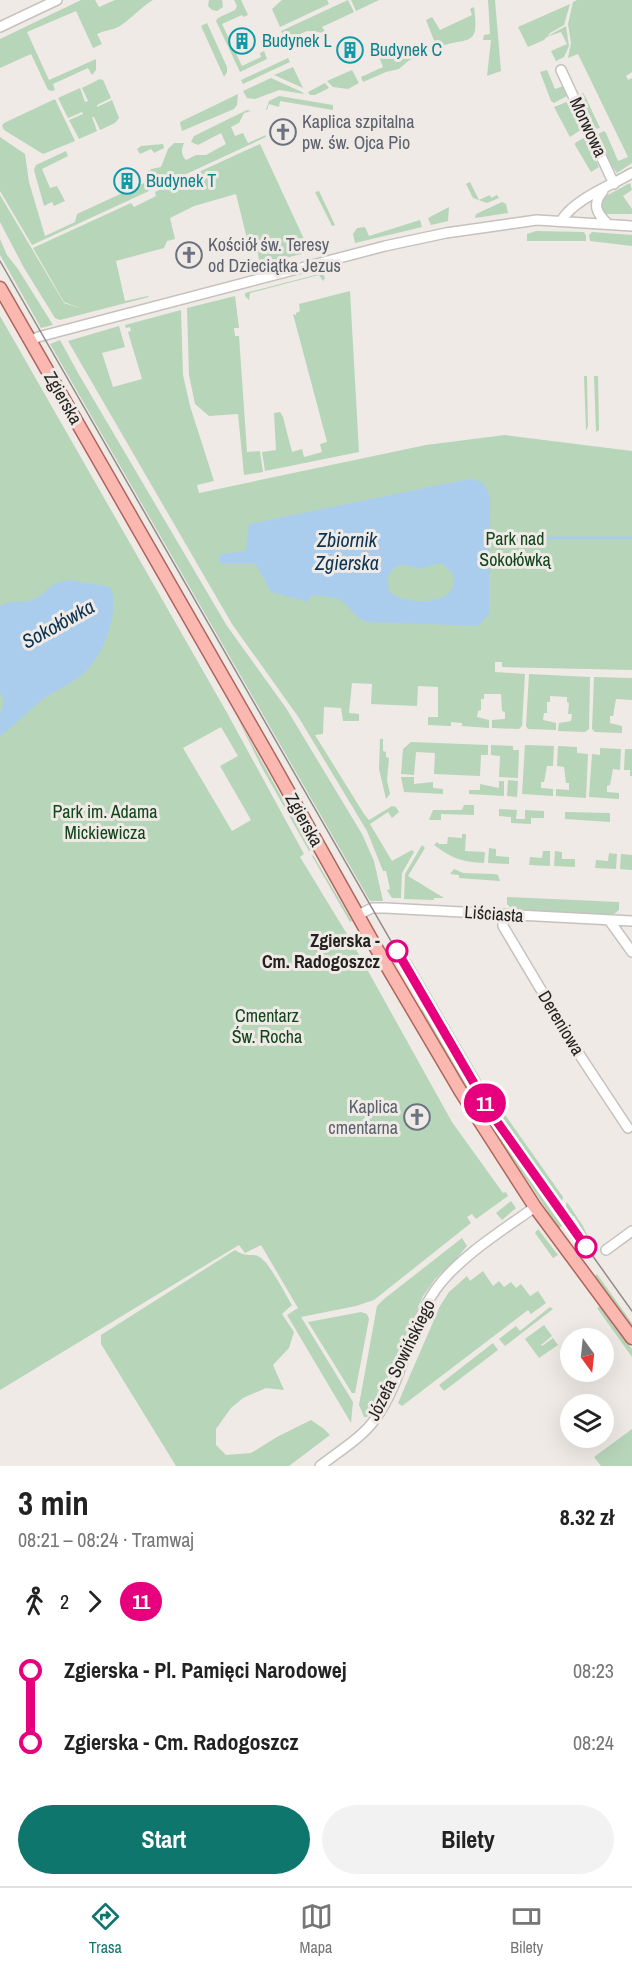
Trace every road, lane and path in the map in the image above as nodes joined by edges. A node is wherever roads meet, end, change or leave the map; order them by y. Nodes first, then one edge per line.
1 (52, 1) edge
2 (0, 27) edge
3 (561, 70) dead end
4 (632, 173) edge
5 (610, 186) junction
6 (561, 221) junction
7 (608, 224) junction
8 (632, 226) edge
9 (0, 288) edge
10 (30, 340) junction
11 (358, 915) junction
12 (503, 915) junction
13 (609, 920) junction
14 (632, 921) edge
15 (632, 952) edge
16 (628, 1128) dead end
17 (535, 1207) junction
18 (632, 1231) edge
19 (606, 1250) dead end
20 (632, 1338) edge
21 (320, 1466) edge

1 - 2 street
3 - 5 street, Morwowa
4 - 5 street
5 - 6 street
5 - 7 street
6 - 7 street
6 - 10 street
7 - 8 street
9 - 10 main road, Zgierska
10 - 11 main road, Zgierska
11 - 12 street, Liściasta
11 - 17 main road, Zgierska
12 - 13 street, Liściasta
12 - 16 street, Dereniowa
13 - 14 street, Liściasta
13 - 15 street
17 - 20 main road, Zgierska
17 - 21 street, Józefa Sowińskiego
18 - 19 street

